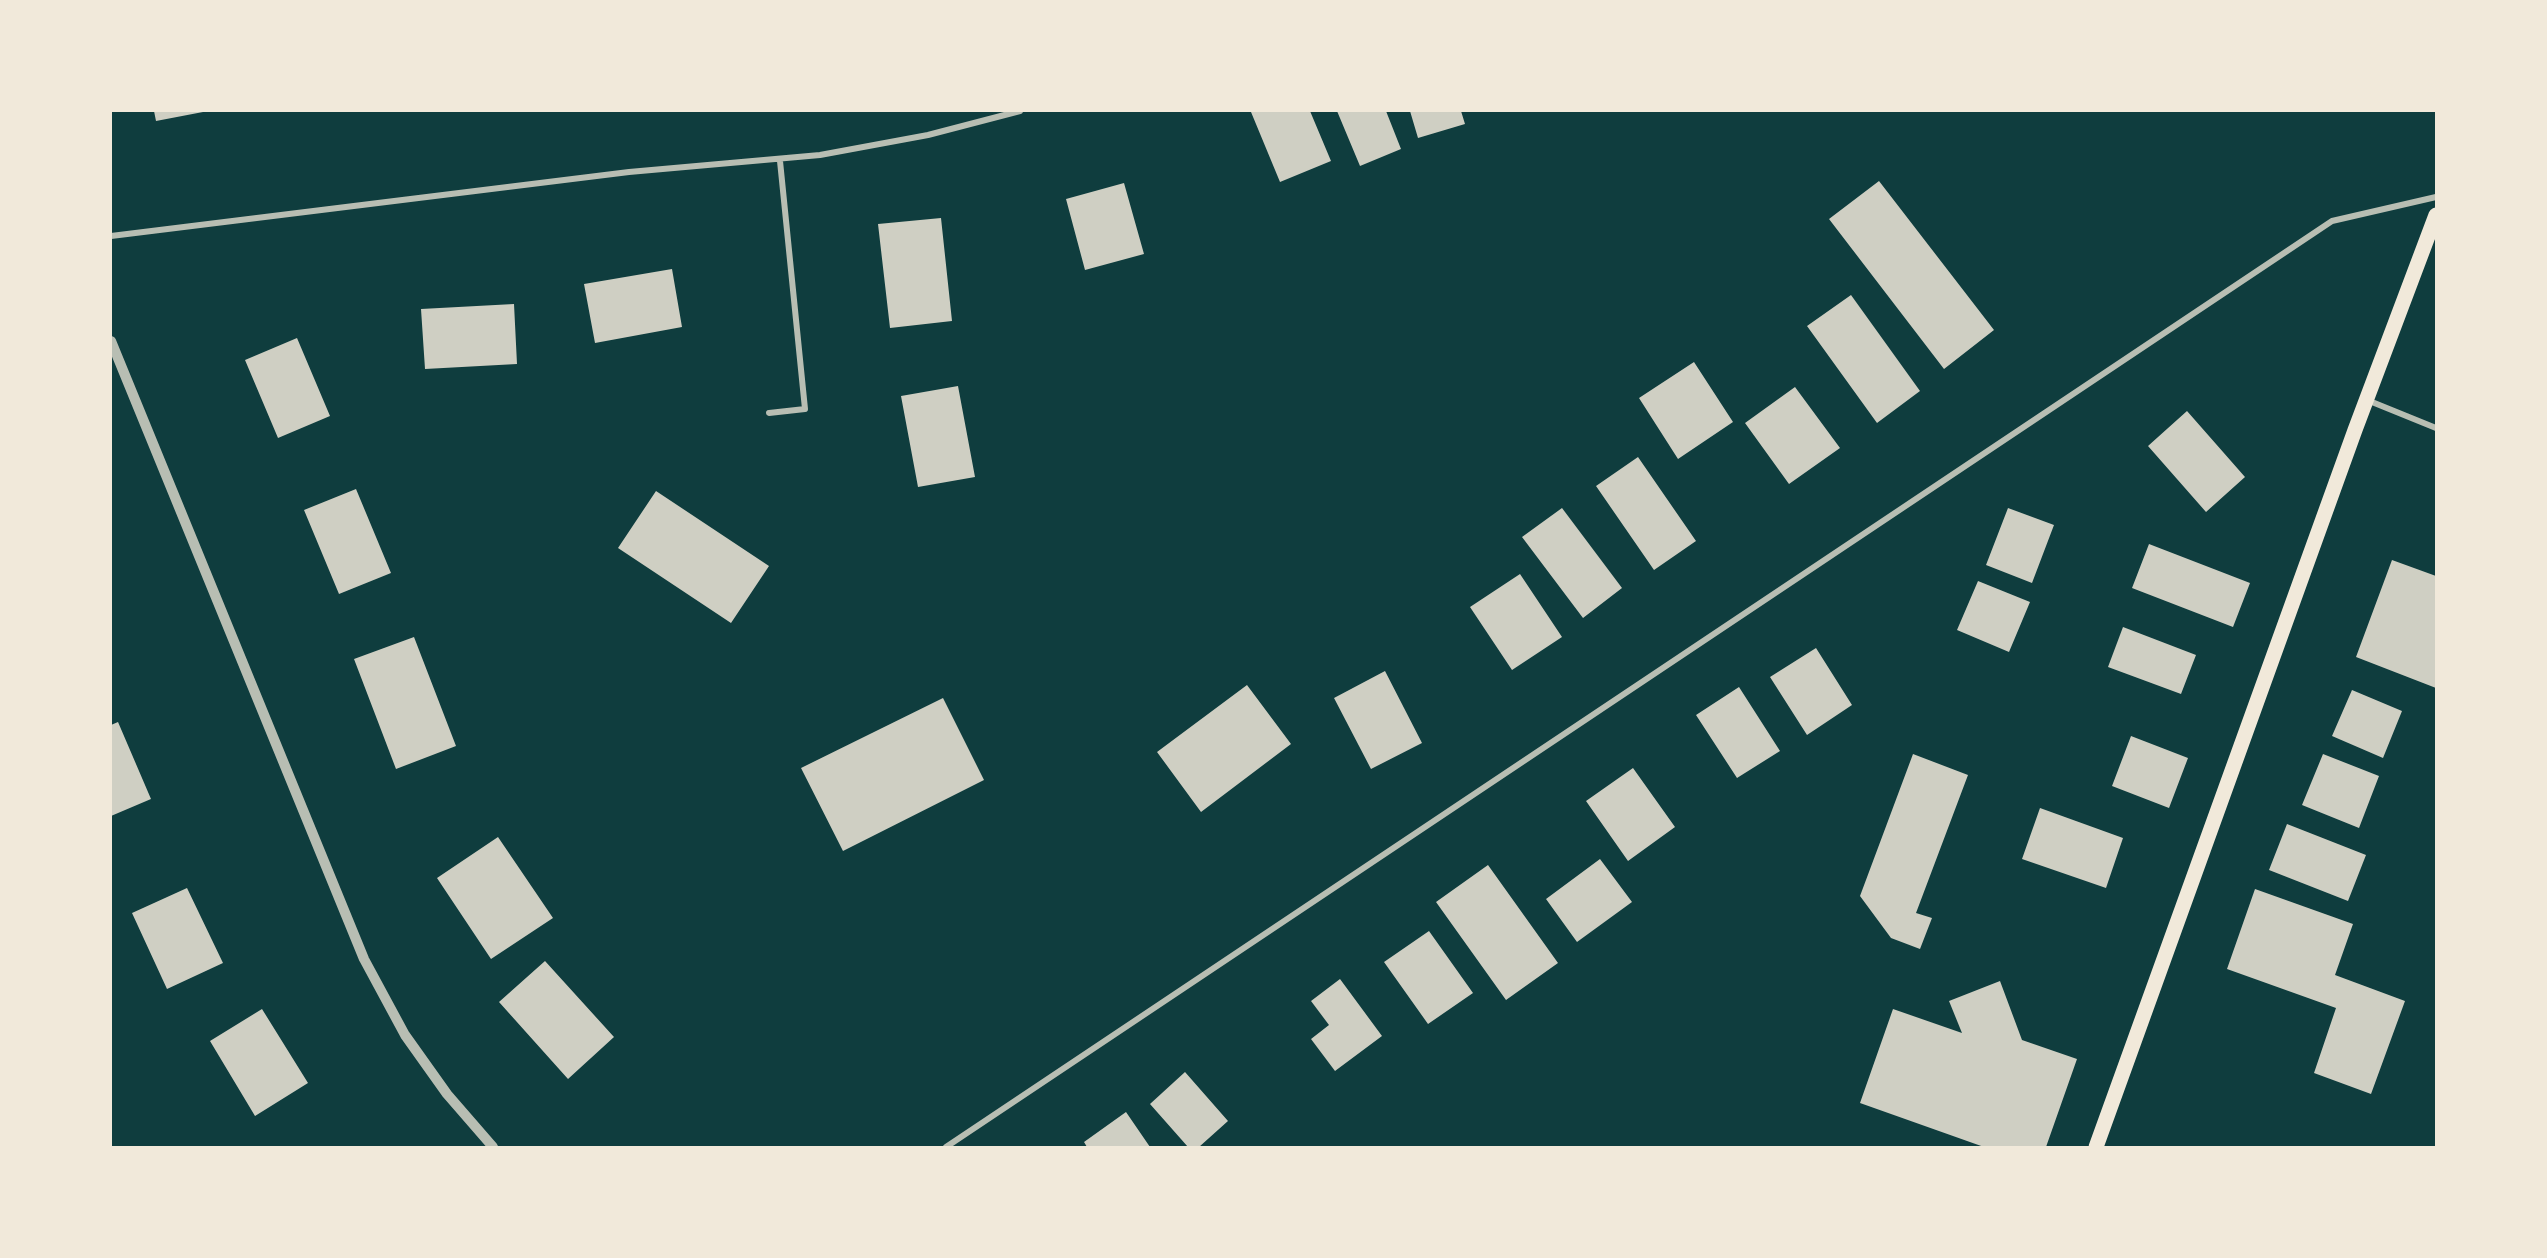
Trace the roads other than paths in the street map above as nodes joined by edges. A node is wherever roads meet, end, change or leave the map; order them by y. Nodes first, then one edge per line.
1 (1020, 111) edge
2 (780, 161) junction
3 (2436, 197) edge
4 (2436, 215) edge
5 (111, 236) edge
6 (111, 341) edge
7 (2366, 400) junction
8 (769, 412) dead end
9 (2436, 428) edge
10 (493, 1147) edge
11 (946, 1147) edge
12 (2096, 1147) edge

1 - 2 street
2 - 5 street
2 - 8 street
3 - 11 street
4 - 7 main road
6 - 10 street
7 - 9 street
7 - 12 main road

